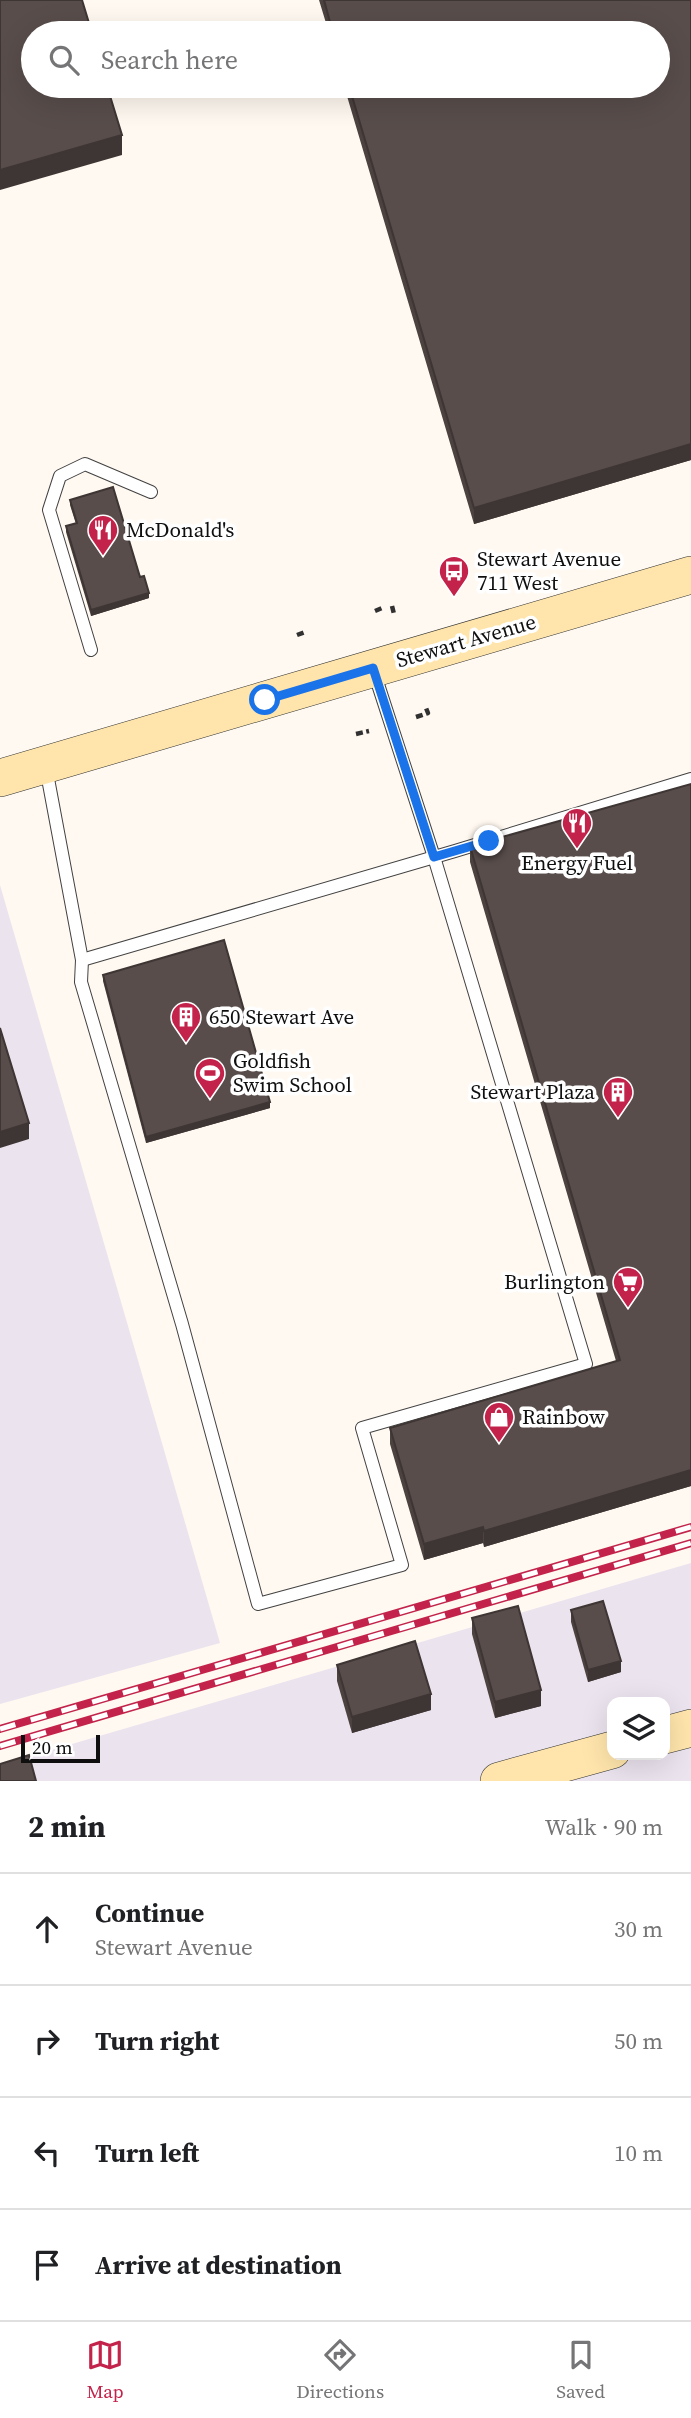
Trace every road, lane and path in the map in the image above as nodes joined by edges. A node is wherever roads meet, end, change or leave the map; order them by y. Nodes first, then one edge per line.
1 (151, 492) dead end
2 (691, 575) edge
3 (392, 606) dead end
4 (382, 608) dead end
5 (375, 611) dead end
6 (394, 614) dead end
7 (305, 632) dead end
8 (297, 635) dead end
9 (91, 650) dead end
10 (373, 668) junction
11 (426, 708) dead end
12 (416, 717) dead end
13 (369, 730) dead end
14 (356, 734) dead end
15 (46, 765) junction
16 (0, 778) edge
17 (691, 779) edge
18 (434, 857) junction
19 (82, 960) junction
20 (691, 1728) edge
21 (670, 1734) edge
22 (607, 1750) edge
23 (499, 1781) edge

1 - 9 lane
2 - 10 main road, Stewart Avenue
3 - 6 path
4 - 5 path
7 - 8 path
10 - 15 main road, Stewart Avenue
10 - 18 lane
11 - 12 path
13 - 14 path
15 - 16 main road, Stewart Avenue
15 - 19 lane
17 - 18 lane
18 - 19 lane
18 - 19 lane
20 - 21 main road
22 - 23 main road

